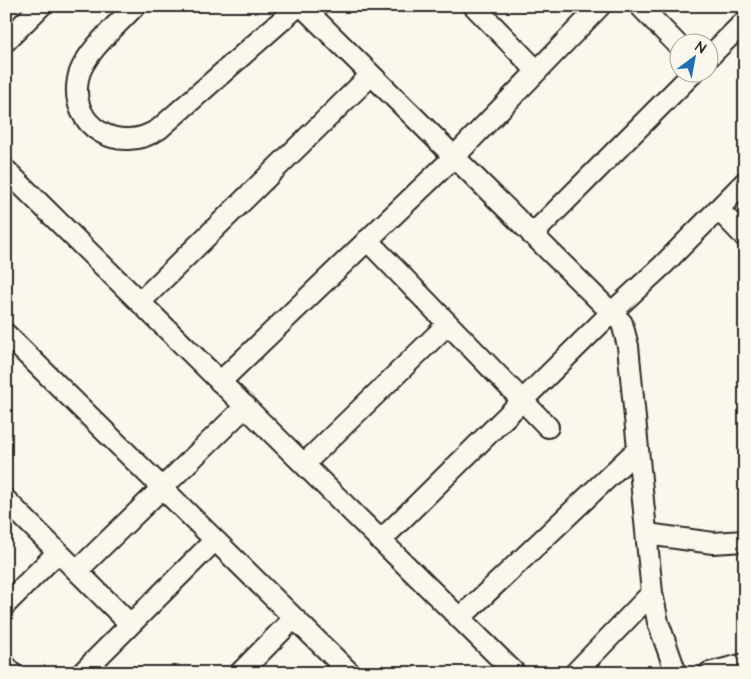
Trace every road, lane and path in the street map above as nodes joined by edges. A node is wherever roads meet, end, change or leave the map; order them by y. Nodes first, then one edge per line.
1 (40, 6) edge
2 (135, 6) edge
3 (298, 6) edge
4 (302, 6) edge
5 (474, 6) edge
6 (600, 6) edge
7 (640, 6) edge
8 (745, 21) edge
9 (668, 35) edge
10 (6, 41) edge
11 (718, 48) edge
12 (537, 71) junction
13 (371, 74) junction
14 (684, 82) edge
15 (454, 157) junction
16 (6, 170) edge
17 (745, 182) edge
18 (718, 209) junction
19 (532, 235) junction
20 (745, 237) edge
21 (367, 240) junction
22 (140, 302) junction
23 (612, 312) junction
24 (448, 324) junction
25 (6, 334) edge
26 (220, 382) junction
27 (523, 401) junction
28 (246, 406) junction
29 (548, 427) dead end
30 (638, 449) junction
31 (304, 464) junction
32 (162, 488) junction
33 (6, 500) edge
34 (646, 534) junction
35 (215, 540) junction
36 (381, 540) junction
37 (745, 541) edge
38 (58, 552) junction
39 (77, 571) junction
40 (652, 593) junction
41 (6, 604) edge
42 (294, 618) junction
43 (460, 618) junction
44 (130, 624) junction
45 (745, 664) edge
46 (82, 673) edge
47 (240, 673) edge
48 (350, 673) edge
49 (515, 673) edge
50 (575, 673) edge
51 (676, 673) edge
52 (709, 673) edge

1 - 10 street
2 - 3 street
4 - 13 street
5 - 12 street
6 - 12 street
7 - 9 street
8 - 11 street
12 - 15 street
13 - 15 street
13 - 22 street
14 - 19 street
15 - 19 street
15 - 21 street
16 - 22 street
17 - 18 street
18 - 20 street
18 - 23 street
19 - 23 street
21 - 24 street
21 - 26 street
22 - 26 street
23 - 27 street
23 - 30 street
24 - 27 street
24 - 31 street
25 - 32 street
26 - 28 street
27 - 29 street
27 - 36 street
28 - 31 street
28 - 32 street
30 - 34 street
30 - 43 street
31 - 36 street
32 - 35 street
32 - 39 street
33 - 38 street
34 - 37 street
34 - 40 street
35 - 42 street
35 - 44 street
36 - 43 street
38 - 39 street
38 - 41 street
39 - 44 street
40 - 50 street
40 - 51 street
42 - 47 street
42 - 48 street
43 - 49 street
44 - 46 street
45 - 52 street

